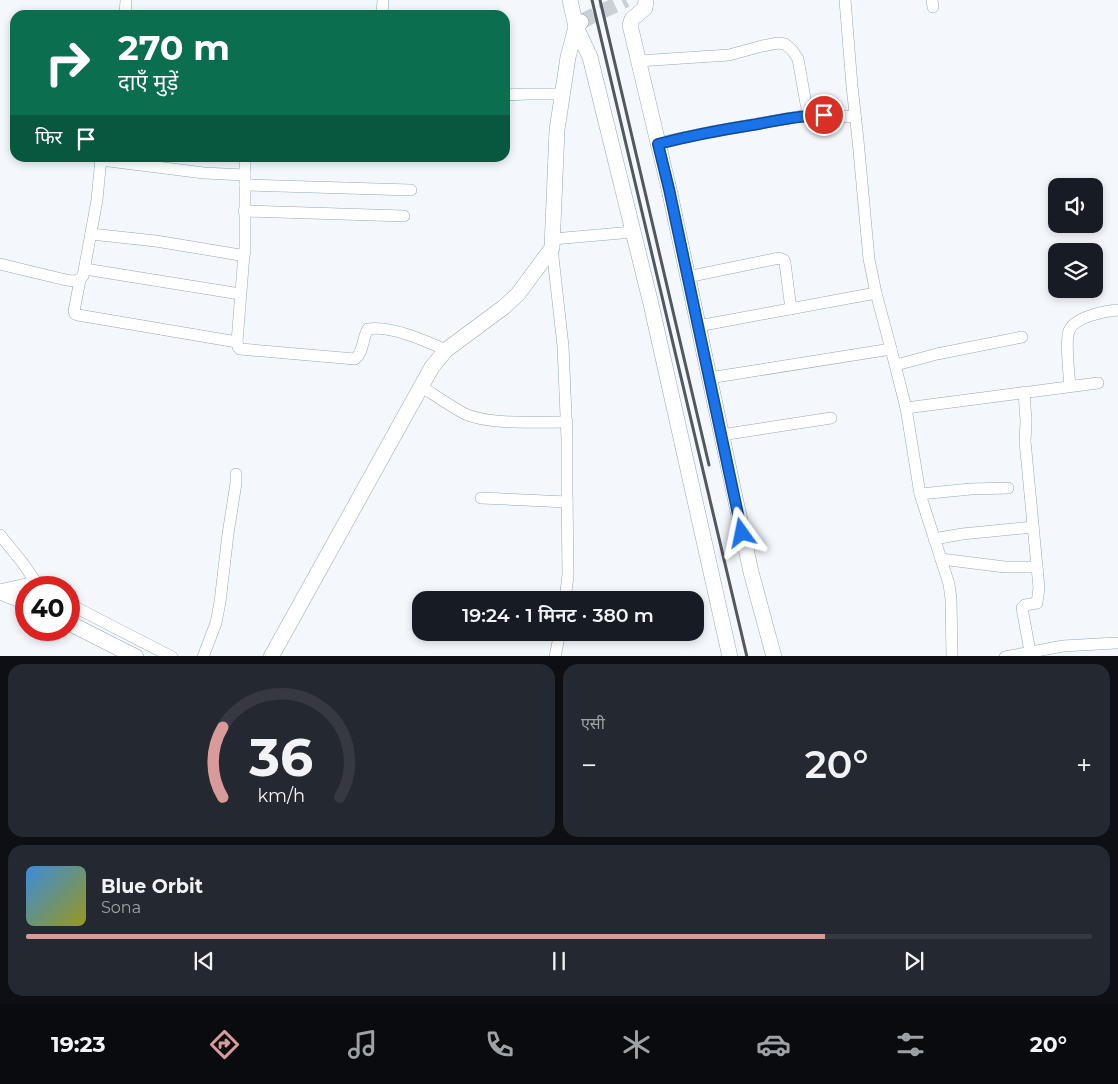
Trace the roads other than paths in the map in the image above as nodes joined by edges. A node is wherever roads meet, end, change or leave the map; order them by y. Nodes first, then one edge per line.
1 (570, 0) edge
2 (646, 0) edge
3 (845, 0) edge
4 (579, 24) junction
5 (638, 60) junction
6 (562, 94) junction
7 (510, 96) edge
8 (808, 115) junction
9 (855, 118) junction
10 (658, 144) junction
11 (101, 162) edge
12 (123, 162) edge
13 (245, 162) edge
14 (245, 180) junction
15 (411, 190) dead end
16 (244, 211) junction
17 (404, 216) dead end
18 (634, 232) junction
19 (91, 234) junction
20 (553, 243) junction
21 (244, 254) junction
22 (0, 264) edge
23 (82, 275) junction
24 (687, 277) junction
25 (240, 294) junction
26 (876, 294) junction
27 (791, 309) junction
28 (1118, 310) edge
29 (698, 326) junction
30 (1022, 337) dead end
31 (237, 342) junction
32 (892, 348) junction
33 (446, 350) junction
34 (896, 365) junction
35 (709, 378) junction
36 (1098, 383) dead end
37 (1070, 386) junction
38 (422, 387) junction
39 (1024, 392) junction
40 (906, 408) junction
41 (831, 418) dead end
42 (567, 422) junction
43 (721, 436) junction
44 (236, 474) dead end
45 (1008, 488) dead end
46 (920, 494) junction
47 (480, 498) dead end
48 (567, 502) junction
49 (1033, 527) junction
50 (0, 535) edge
51 (934, 539) junction
52 (941, 559) junction
53 (1037, 567) junction
54 (31, 576) edge
55 (15, 589) edge
56 (0, 591) edge
57 (566, 591) edge
58 (15, 597) edge
59 (80, 610) edge
60 (80, 628) edge
61 (558, 641) edge
62 (1116, 643) dead end
63 (1031, 654) edge
64 (136, 656) edge
65 (172, 656) edge
66 (203, 656) edge
67 (270, 656) edge
68 (555, 656) edge
69 (730, 656) edge
70 (774, 656) edge
71 (952, 656) edge
72 (1005, 656) edge

1 - 4 street
2 - 5 street
3 - 9 street
4 - 6 street
4 - 18 street
5 - 8 street
5 - 10 street
6 - 7 street
6 - 20 street
8 - 9 street
8 - 10 street
9 - 26 street
10 - 24 street
11 - 19 street
12 - 14 street
13 - 14 street
14 - 15 street
14 - 16 street
16 - 17 street
16 - 21 street
18 - 20 street
18 - 69 street
19 - 21 street
19 - 23 street
20 - 33 street
20 - 42 street
21 - 25 street
22 - 23 street
23 - 25 street
23 - 31 street
24 - 27 street
24 - 29 street
25 - 31 street
26 - 27 street
26 - 32 street
27 - 29 street
28 - 37 street
29 - 35 street
30 - 34 street
31 - 33 street
32 - 34 street
32 - 35 street
33 - 38 street
34 - 40 street
35 - 43 street
36 - 37 street
37 - 39 street
38 - 42 street
38 - 67 street
39 - 40 street
39 - 49 street
40 - 46 street
41 - 43 street
42 - 48 street
43 - 70 street
44 - 66 street
45 - 46 street
46 - 51 street
47 - 48 street
48 - 57 street
49 - 51 street
49 - 53 street
50 - 54 street
51 - 52 street
52 - 53 street
52 - 71 street
53 - 63 street
55 - 56 street
56 - 58 street
59 - 65 street
60 - 64 street
61 - 68 street
62 - 63 street
63 - 72 street

